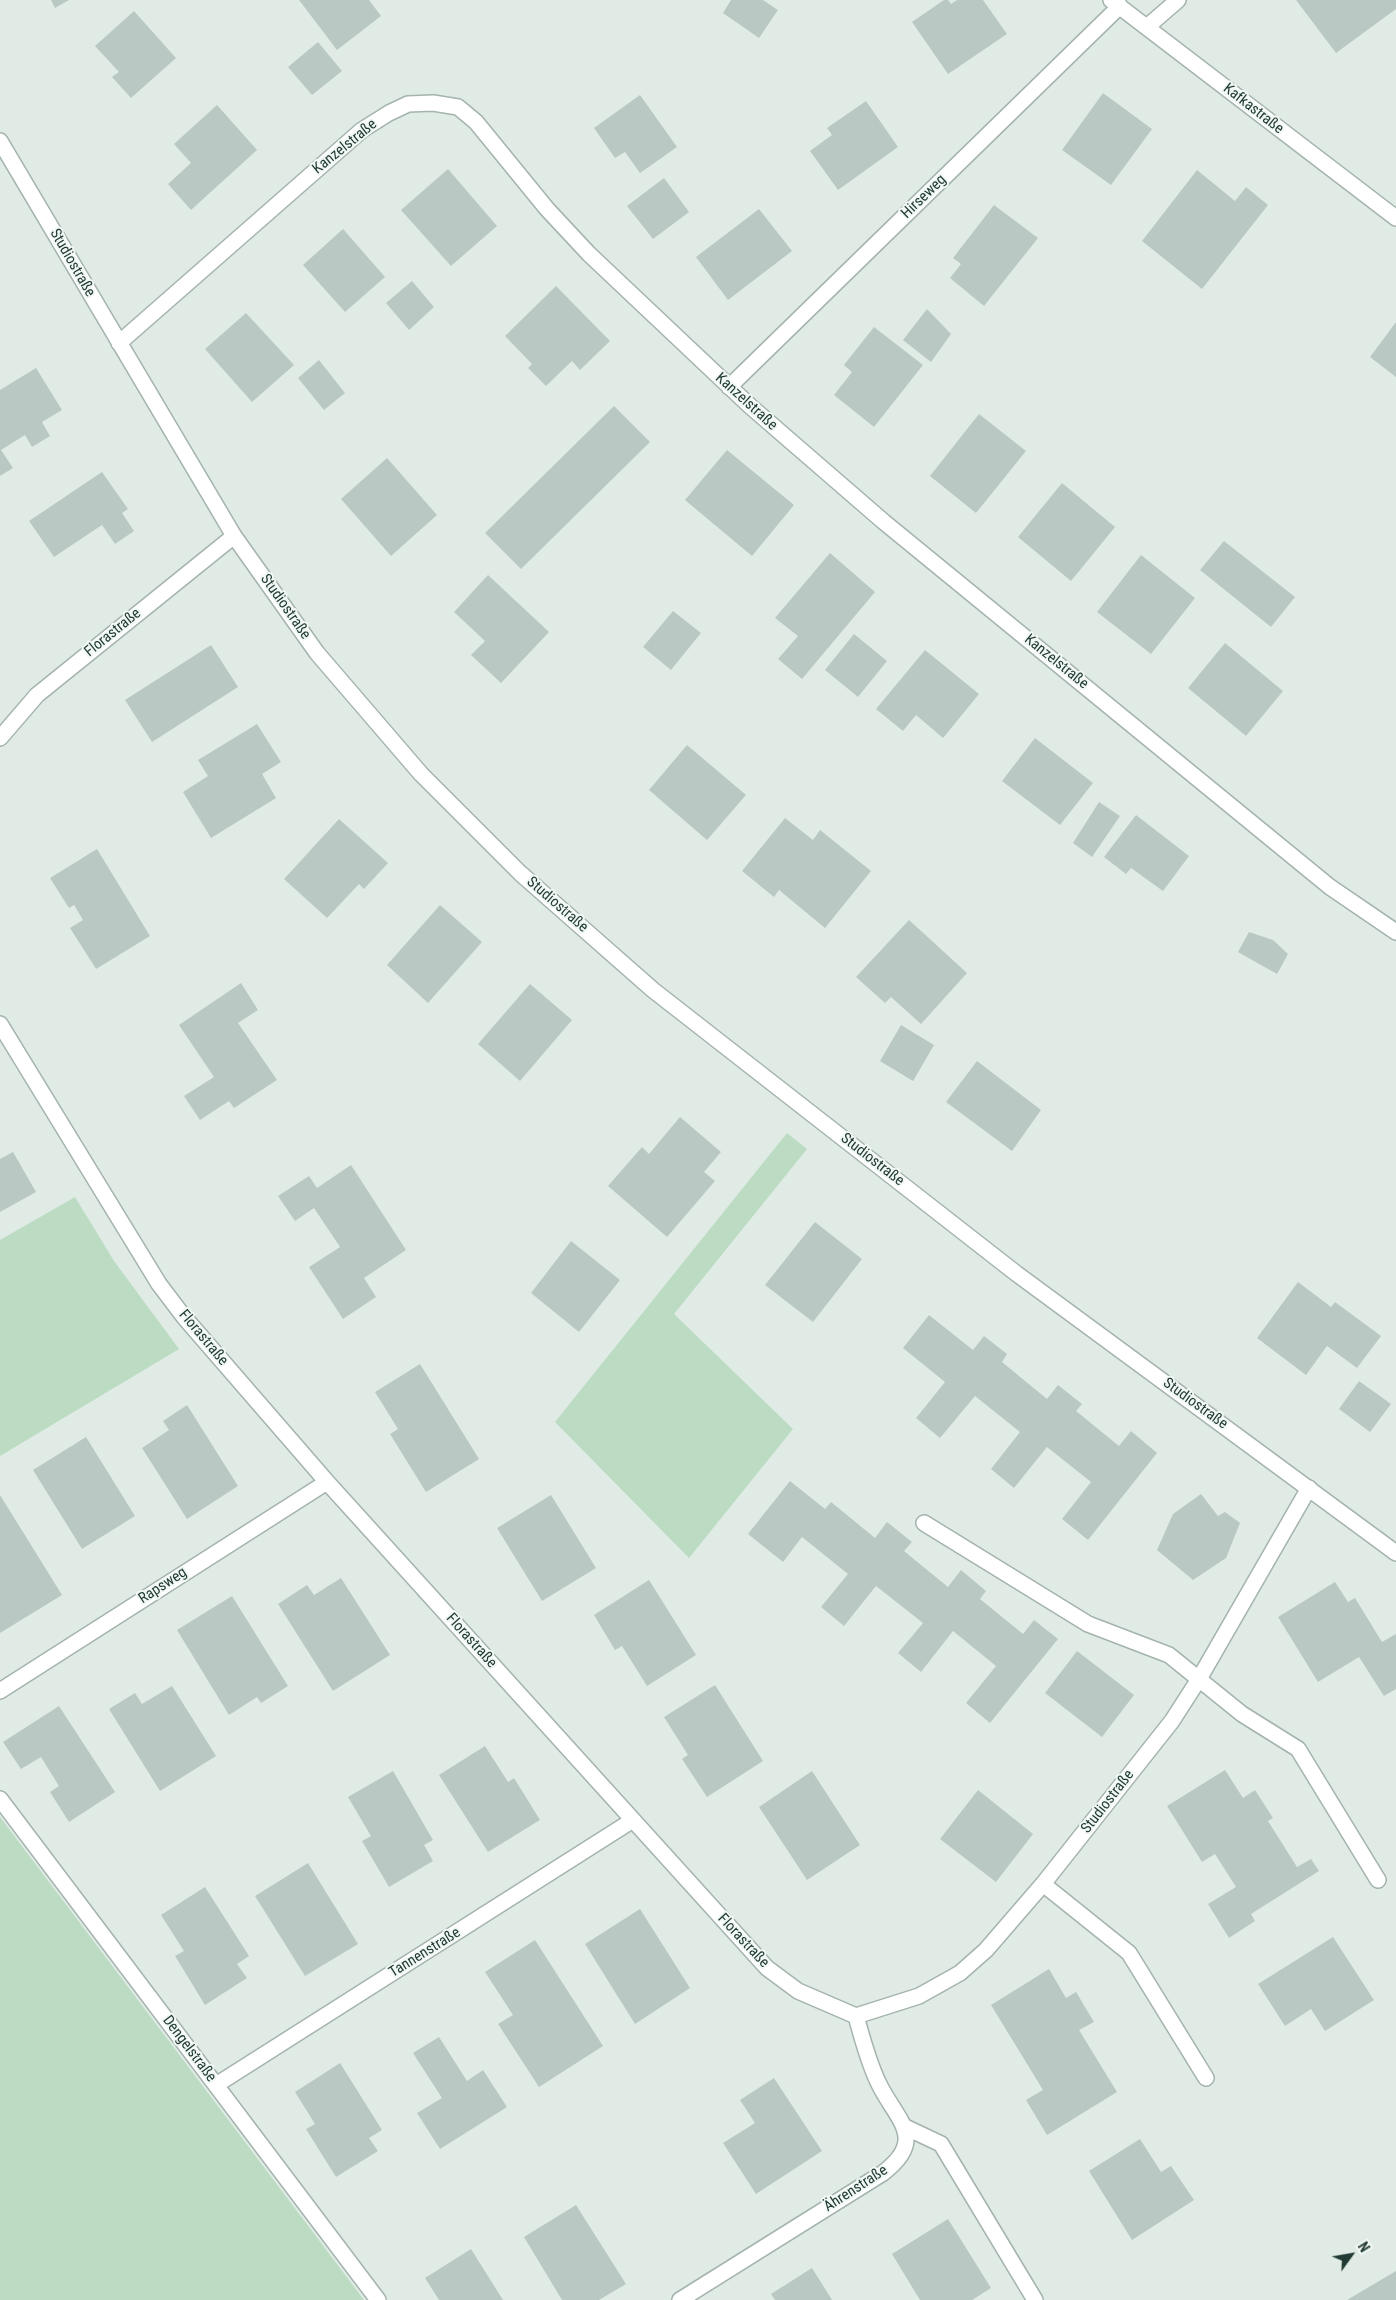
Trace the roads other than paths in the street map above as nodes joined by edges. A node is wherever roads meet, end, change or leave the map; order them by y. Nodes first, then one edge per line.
1 (1178, 0) edge
2 (1115, 3) edge
3 (1148, 26) junction
4 (0, 141) edge
5 (1396, 218) edge
6 (119, 343) junction
7 (729, 386) junction
8 (234, 536) junction
9 (0, 738) edge
10 (1396, 932) edge
11 (0, 1024) edge
12 (327, 1482) junction
13 (1309, 1488) junction
14 (924, 1523) dead end
15 (1396, 1552) edge
16 (1199, 1679) junction
17 (0, 1691) edge
18 (0, 1799) edge
19 (633, 1820) junction
20 (1378, 1880) dead end
21 (1043, 1884) junction
22 (856, 2016) junction
23 (1206, 2078) dead end
24 (216, 2085) junction
25 (905, 2127) junction
26 (378, 2300) edge
27 (680, 2300) edge
28 (1035, 2300) edge

1 - 3 street
2 - 3 street, Kafkastraße
2 - 7 street, Hirseweg
3 - 5 street, Kafkastraße
4 - 6 street, Studiostraße
6 - 7 street, Kanzelstraße
6 - 8 street, Studiostraße
7 - 10 street, Kanzelstraße
8 - 9 street, Florastraße
8 - 13 street, Studiostraße
11 - 12 street, Florastraße
12 - 17 street, Rapsweg
12 - 19 street, Florastraße
13 - 15 street, Studiostraße
13 - 16 street, Studiostraße
14 - 16 street
16 - 20 street
16 - 21 street, Studiostraße
18 - 24 street, Dengelstraße
19 - 22 street, Florastraße
19 - 24 street, Tannenstraße
21 - 22 street
21 - 23 street
22 - 25 street
24 - 26 street, Dengelstraße
25 - 27 street, Ährenstraße
25 - 28 street

